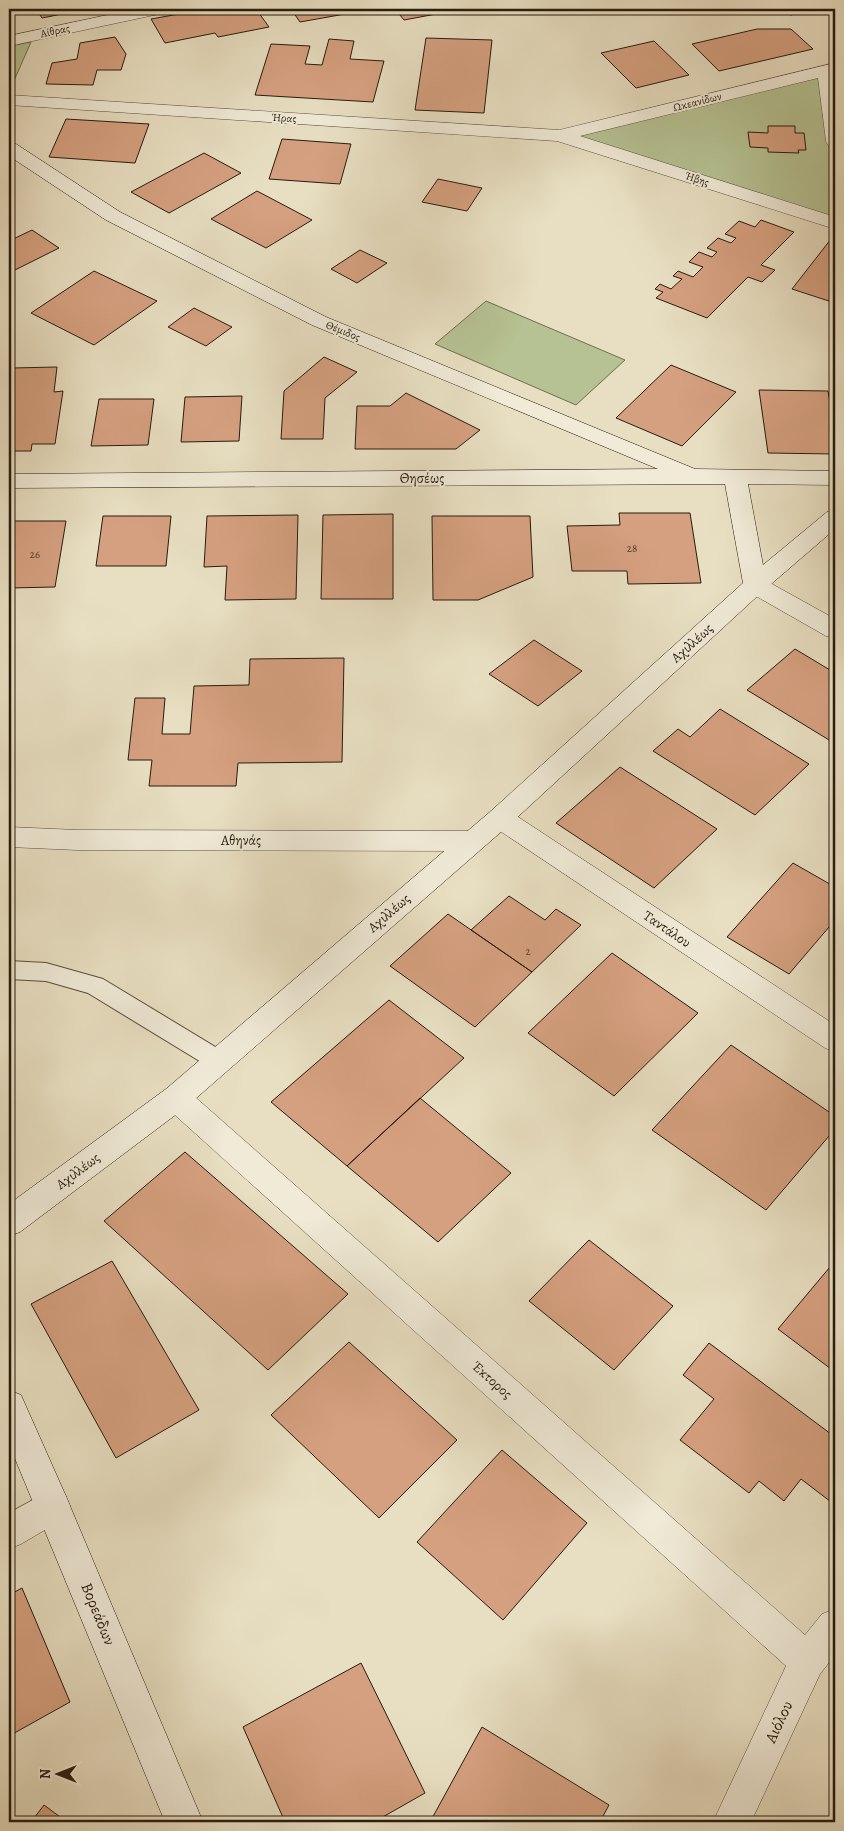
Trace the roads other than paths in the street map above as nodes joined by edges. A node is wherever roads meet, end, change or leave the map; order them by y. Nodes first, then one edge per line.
1 (159, 9) edge
2 (9, 41) edge
3 (830, 70) edge
4 (9, 100) edge
5 (559, 136) junction
6 (835, 141) edge
7 (11, 151) edge
8 (835, 223) edge
9 (696, 476) junction
10 (735, 477) junction
11 (835, 478) edge
12 (9, 481) edge
13 (835, 517) edge
14 (755, 586) junction
15 (835, 630) edge
16 (500, 818) junction
17 (9, 837) edge
18 (473, 841) junction
19 (9, 970) edge
20 (835, 1040) edge
21 (219, 1061) junction
22 (176, 1098) junction
23 (9, 1222) edge
24 (9, 1406) edge
25 (53, 1506) junction
26 (9, 1532) edge
27 (835, 1627) edge
28 (807, 1661) junction
29 (184, 1822) edge
30 (732, 1822) edge

1 - 2 street, Αίθρας
3 - 5 street, Ωκεανίδων
3 - 6 street
4 - 5 street, Ήρας
5 - 8 street, Ήβης
7 - 9 street, Θέμιδος
9 - 10 street, Θησέως
9 - 12 street, Θησέως
10 - 11 street, Θησέως
10 - 14 street
13 - 14 street, Αχιλλέως
14 - 15 street
14 - 16 street, Αχιλλέως
16 - 18 street, Αχιλλέως
16 - 20 street, Ταντάλου
17 - 18 street, Αθηνάς
18 - 21 street, Αχιλλέως
19 - 21 lane
21 - 22 street, Αχιλλέως
22 - 23 street, Αχιλλέως
22 - 28 street, Έκτορος
24 - 25 street, Βορεάδων
25 - 26 street
25 - 29 street, Βορεάδων
27 - 28 street, Αιόλου
28 - 30 street, Αιόλου

